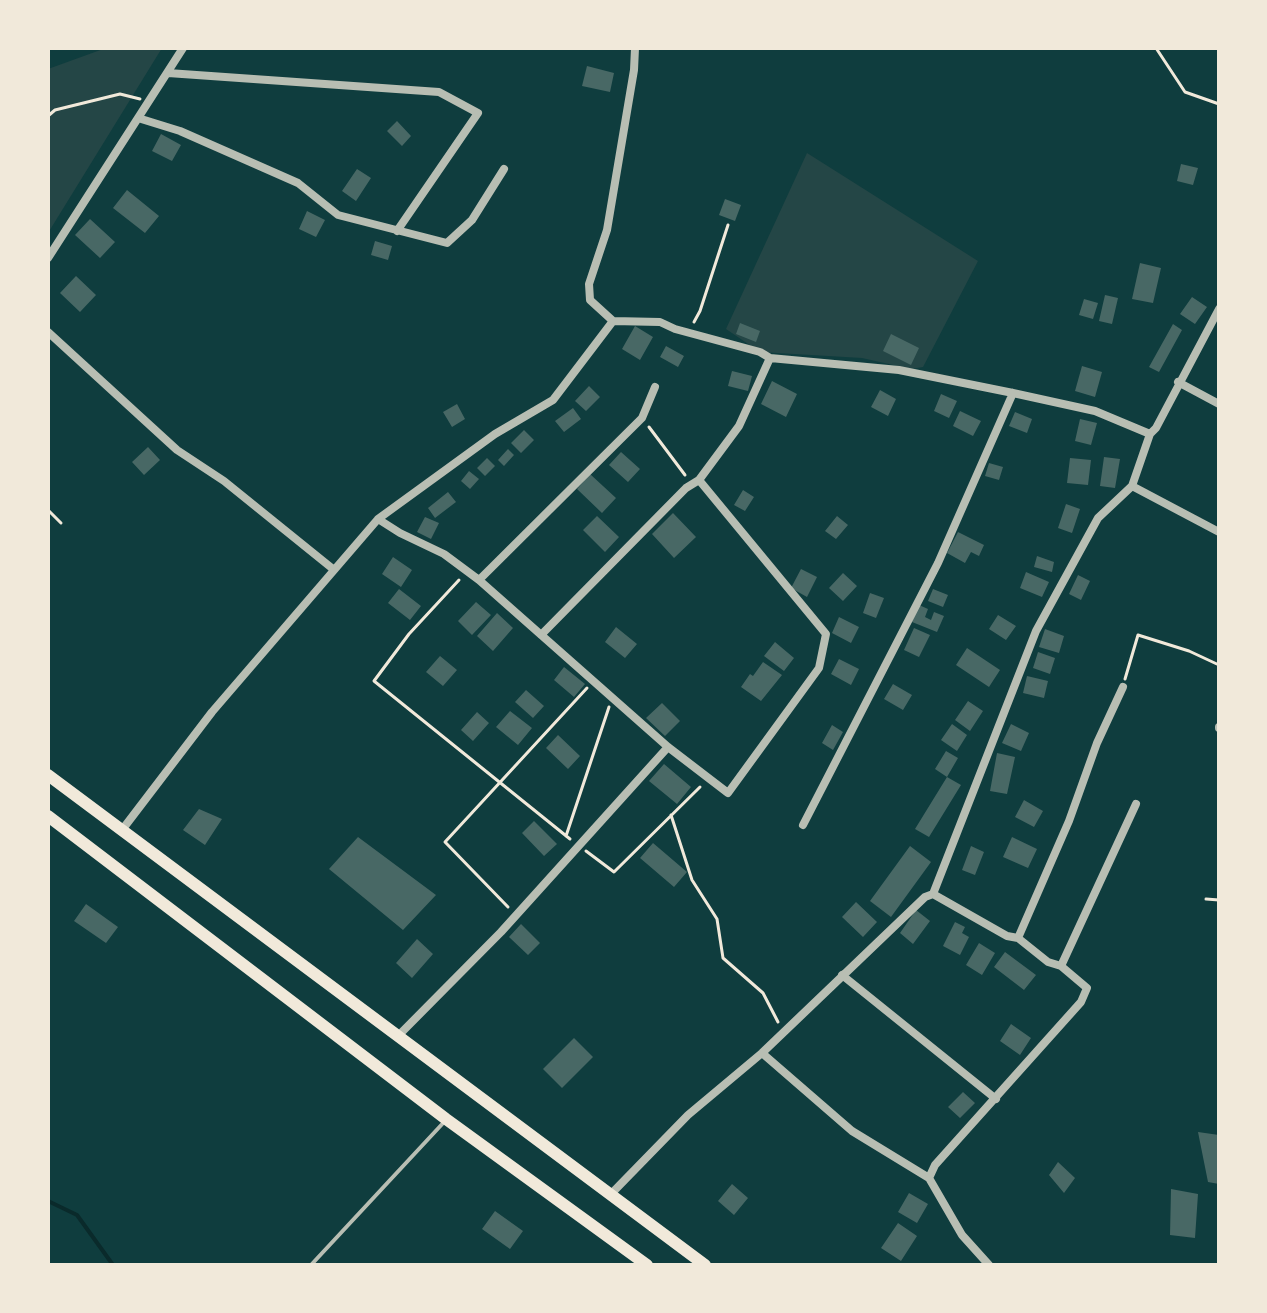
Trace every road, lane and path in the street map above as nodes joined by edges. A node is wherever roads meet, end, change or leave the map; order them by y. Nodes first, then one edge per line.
1 (183, 48) edge
2 (635, 48) edge
3 (1156, 48) edge
4 (168, 73) junction
5 (148, 103) junction
6 (1219, 104) edge
7 (48, 116) edge
8 (138, 118) junction
9 (504, 169) dead end
10 (728, 225) dead end
11 (397, 231) junction
12 (48, 258) edge
13 (1219, 309) edge
14 (613, 321) junction
15 (48, 332) edge
16 (688, 333) junction
17 (770, 358) junction
18 (1178, 382) junction
19 (655, 387) dead end
20 (1013, 393) junction
21 (1219, 404) edge
22 (642, 418) junction
23 (1150, 434) junction
24 (696, 482) junction
25 (1132, 486) junction
26 (48, 510) edge
27 (378, 519) junction
28 (61, 523) dead end
29 (1219, 532) edge
30 (333, 569) junction
31 (467, 571) junction
32 (479, 580) junction
33 (541, 635) junction
34 (1219, 665) edge
35 (594, 681) junction
36 (1123, 687) joint
37 (612, 697) junction
38 (668, 747) junction
39 (48, 775) edge
40 (710, 778) junction
41 (499, 782) junction
42 (1136, 804) dead end
43 (671, 815) junction
44 (48, 816) edge
45 (803, 825) dead end
46 (122, 830) junction
47 (566, 836) junction
48 (578, 846) junction
49 (933, 894) junction
50 (1206, 899) dead end
51 (1219, 900) edge
52 (516, 916) junction
53 (1018, 938) junction
54 (1061, 966) junction
55 (842, 975) junction
56 (783, 1032) junction
57 (398, 1036) junction
58 (762, 1053) junction
59 (996, 1099) junction
60 (446, 1119) junction
61 (929, 1178) junction
62 (611, 1194) junction
63 (311, 1265) edge
64 (647, 1265) edge
65 (705, 1265) edge
66 (989, 1265) edge

1 - 4 street
2 - 14 street
3 - 6 path
4 - 5 street
4 - 11 street
5 - 7 path
5 - 8 street
8 - 11 street
8 - 12 street
9 - 11 street
10 - 16 path
13 - 18 street
14 - 16 street
14 - 27 street
15 - 30 street
16 - 17 street
17 - 20 street
17 - 24 street
18 - 21 street
18 - 23 street
19 - 22 street
20 - 23 street
20 - 45 street
22 - 24 path
22 - 32 street
23 - 25 street
24 - 33 street
24 - 40 street
25 - 29 street
25 - 49 street
26 - 28 path
27 - 30 street
27 - 31 street
30 - 46 street
31 - 32 street
31 - 41 path
32 - 33 street
33 - 35 street
34 - 36 path
35 - 37 street
35 - 41 path
36 - 53 street
37 - 38 street
37 - 47 path
38 - 40 street
38 - 48 street
39 - 46 highway
40 - 43 path
41 - 47 path
41 - 52 path
42 - 54 street
43 - 48 path
43 - 56 path
44 - 60 highway
46 - 57 highway
47 - 48 path
48 - 52 street
49 - 53 street
49 - 55 street
50 - 51 path
52 - 57 street
53 - 54 street
54 - 59 street
55 - 56 street
55 - 59 street
56 - 58 street
57 - 62 highway
58 - 61 street
58 - 62 street
59 - 61 street
60 - 63 lane
60 - 64 highway
61 - 66 street
62 - 65 highway

